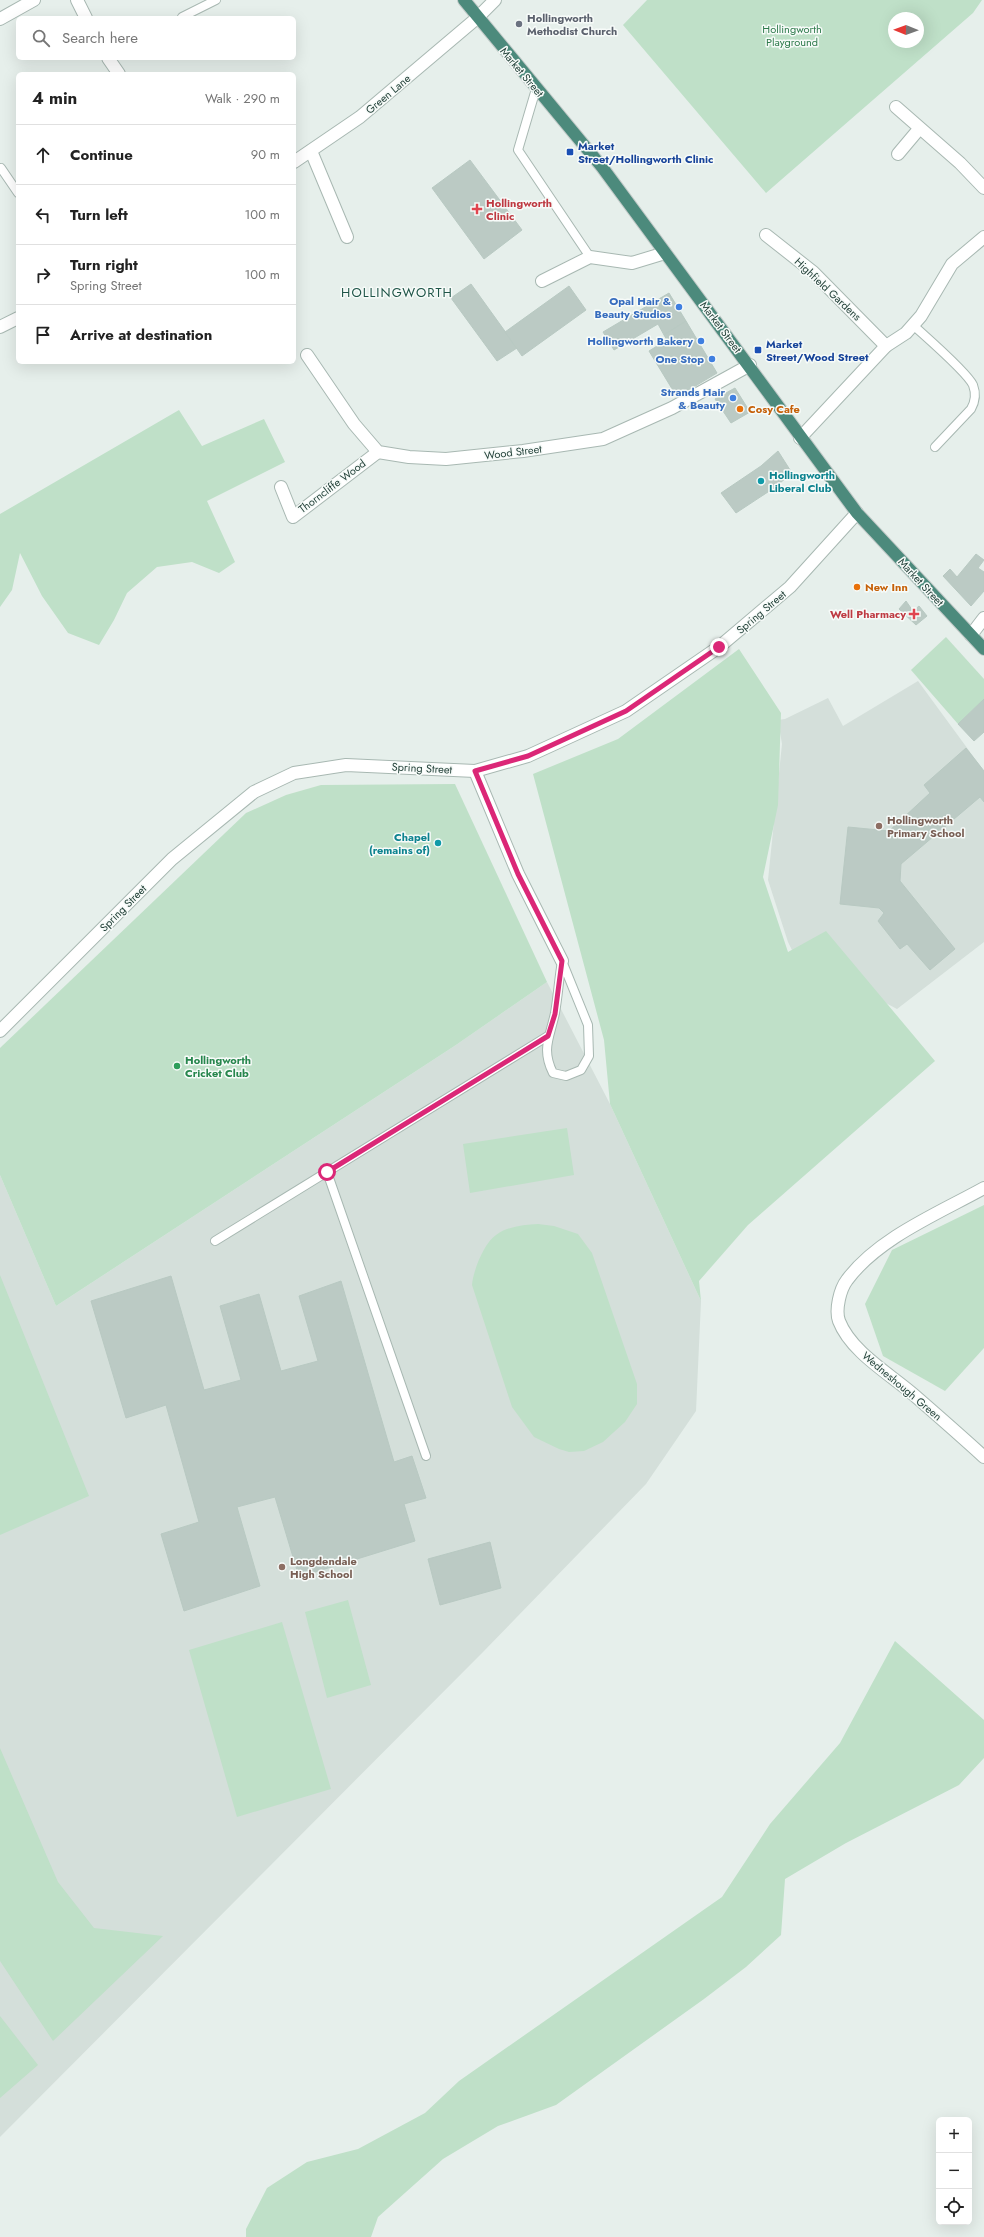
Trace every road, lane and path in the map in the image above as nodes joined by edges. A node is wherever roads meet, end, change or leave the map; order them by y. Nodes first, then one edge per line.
1 (34, 0) edge
2 (77, 0) edge
3 (216, 0) edge
4 (464, 0) edge
5 (495, 0) edge
6 (85, 16) edge
7 (184, 16) edge
8 (477, 18) junction
9 (0, 19) edge
10 (109, 60) edge
11 (118, 72) edge
12 (536, 89) junction
13 (896, 108) dead end
14 (919, 129) junction
15 (311, 151) junction
16 (898, 154) dead end
17 (296, 161) edge
18 (2, 168) dead end
19 (984, 188) edge
20 (16, 190) edge
21 (766, 235) dead end
22 (347, 237) dead end
23 (984, 237) edge
24 (665, 253) junction
25 (590, 257) junction
26 (542, 281) dead end
27 (16, 319) edge
28 (913, 325) junction
29 (0, 327) edge
30 (886, 346) junction
31 (307, 356) dead end
32 (750, 365) junction
33 (800, 438) junction
34 (935, 447) dead end
35 (378, 452) junction
36 (281, 487) dead end
37 (857, 513) junction
38 (984, 618) edge
39 (971, 635) junction
40 (984, 649) edge
41 (475, 771) junction
42 (562, 961) junction
43 (0, 1031) edge
44 (548, 1036) junction
45 (327, 1172) junction
46 (984, 1188) edge
47 (215, 1241) dead end
48 (426, 1456) dead end
49 (984, 1457) edge

1 - 9 street
2 - 6 street
3 - 7 lane
4 - 8 highway, Market Street
5 - 8 street, Green Lane
8 - 12 highway, Market Street
8 - 15 street, Green Lane
10 - 11 street
12 - 24 highway, Market Street
12 - 25 lane
13 - 14 street
14 - 16 street
14 - 19 street
15 - 17 street, Green Lane
15 - 22 street
18 - 20 lane
21 - 30 street, Highfield Gardens
23 - 28 street
24 - 25 street
24 - 32 highway, Market Street
25 - 26 street
27 - 29 street
28 - 30 street
28 - 34 lane
30 - 33 street
31 - 35 street
32 - 33 highway, Market Street
32 - 35 street, Wood Street
33 - 37 highway, Market Street
35 - 36 street, Thorncliffe Wood
37 - 39 highway, Market Street
37 - 41 street, Spring Street
38 - 39 street
39 - 40 highway, Market Street
41 - 42 street
41 - 43 street, Spring Street
42 - 44 lane
42 - 44 lane
44 - 45 lane
45 - 47 lane
45 - 48 lane
46 - 49 street, Wedneshough Green

